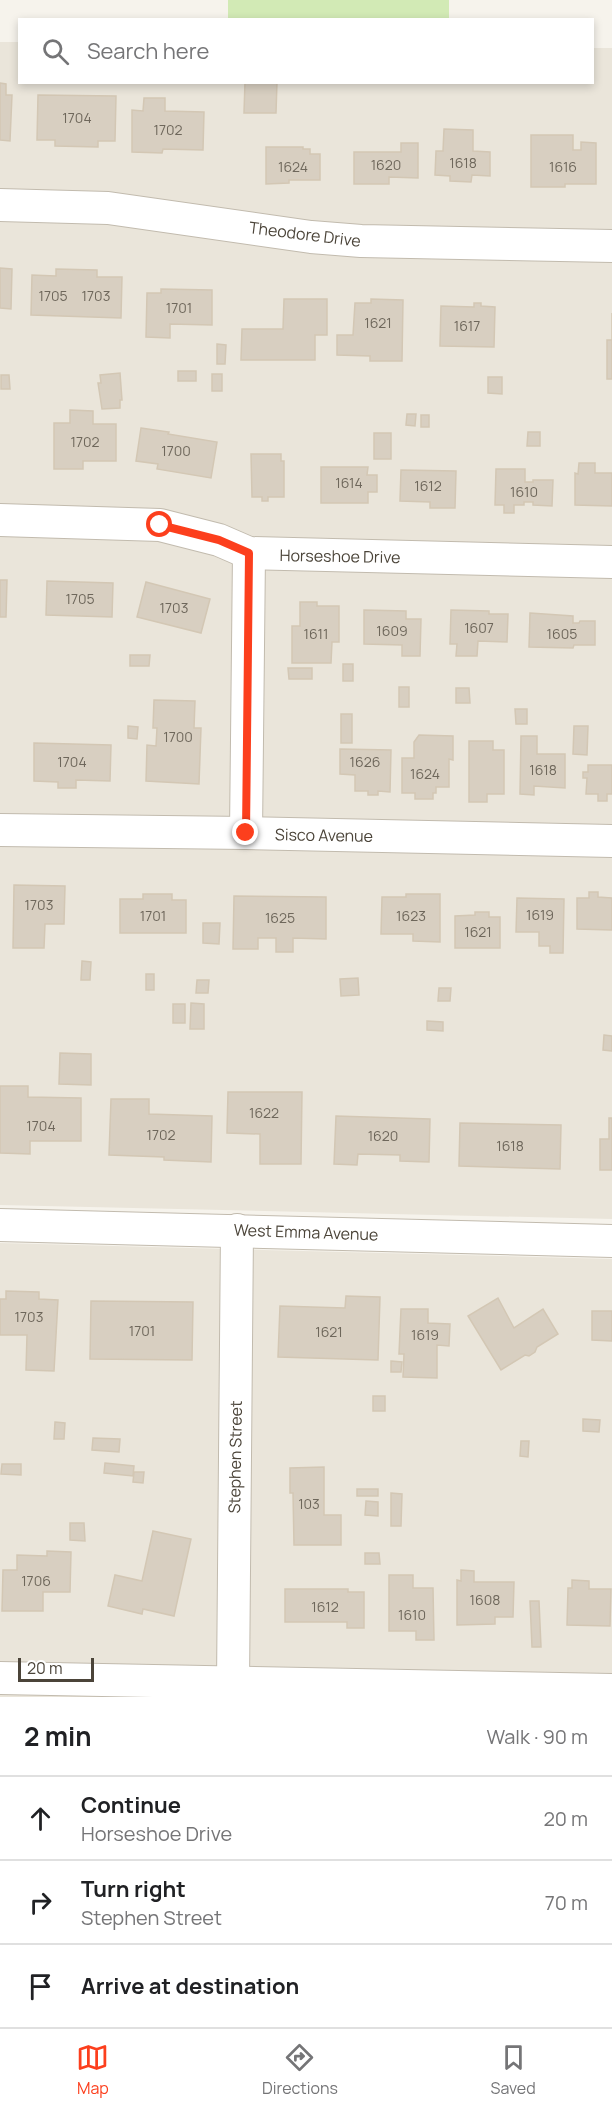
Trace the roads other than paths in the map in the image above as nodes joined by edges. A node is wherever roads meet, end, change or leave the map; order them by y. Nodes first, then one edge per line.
1 (0, 205) edge
2 (612, 246) edge
3 (0, 520) edge
4 (249, 553) junction
5 (612, 562) edge
6 (0, 830) edge
7 (246, 833) junction
8 (612, 841) edge
9 (0, 1225) edge
10 (237, 1230) junction
11 (612, 1241) edge
12 (0, 1678) edge
13 (233, 1684) junction
14 (612, 1690) edge

1 - 2 street, Theodore Drive
3 - 4 street, Horseshoe Drive
4 - 5 street, Horseshoe Drive
4 - 7 street
6 - 7 street, Sisco Avenue
7 - 8 street, Sisco Avenue
9 - 10 street, West Emma Avenue
10 - 11 street, West Emma Avenue
10 - 13 street, Stephen Street
12 - 13 street
13 - 14 street

